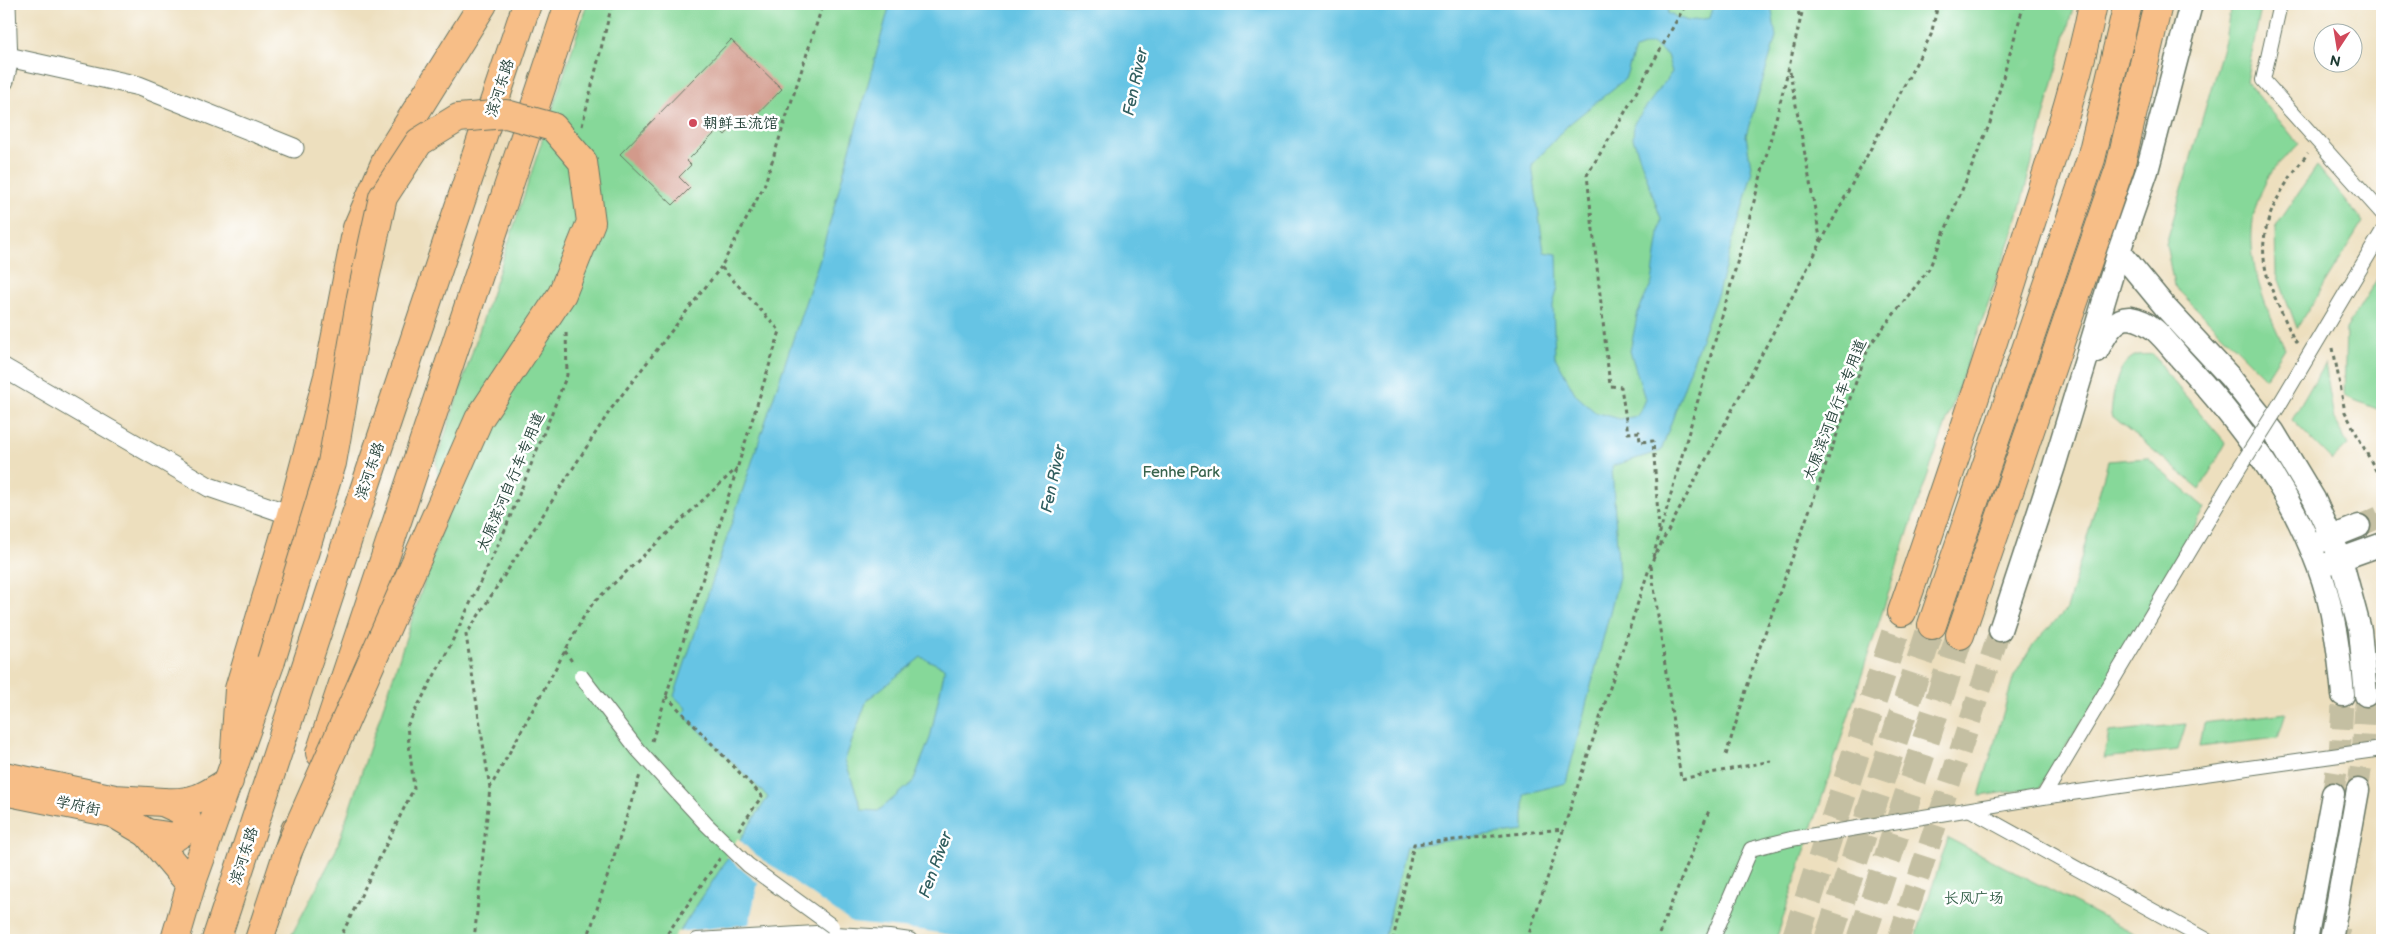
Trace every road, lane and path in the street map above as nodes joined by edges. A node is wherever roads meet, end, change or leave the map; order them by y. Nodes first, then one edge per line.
1 (6, 4) edge
2 (483, 4) edge
3 (527, 4) edge
4 (569, 4) edge
5 (612, 4) edge
6 (823, 4) edge
7 (1686, 4) edge
8 (1798, 4) edge
9 (1804, 4) edge
10 (1938, 4) edge
11 (2024, 4) edge
12 (2093, 4) edge
13 (2128, 4) edge
14 (2158, 4) edge
15 (2191, 4) edge
16 (2280, 4) edge
17 (1799, 23) junction
18 (8, 57) junction
19 (1789, 69) junction
20 (4, 81) edge
21 (581, 133) dead end
22 (2317, 140) junction
23 (294, 148) dead end
24 (2382, 214) edge
25 (2382, 232) edge
26 (1822, 243) junction
27 (2119, 251) junction
28 (721, 267) junction
29 (2329, 323) junction
30 (566, 325) dead end
31 (2309, 356) junction
32 (4, 368) edge
33 (2076, 392) junction
34 (2382, 482) edge
35 (291, 515) junction
36 (2359, 526) tunnel mouth
37 (1660, 533) junction
38 (2331, 537) junction
39 (2380, 545) dead end
40 (2310, 546) junction
41 (2341, 559) junction
42 (1651, 564) junction
43 (2319, 567) junction
44 (1902, 612) tunnel mouth
45 (1932, 626) tunnel mouth
46 (2000, 630) tunnel mouth
47 (1960, 635) tunnel mouth
48 (581, 676) dead end
49 (2366, 695) tunnel mouth
50 (2343, 696) tunnel mouth
51 (650, 746) dead end
52 (2382, 749) edge
53 (1726, 755) dead end
54 (1771, 761) dead end
55 (232, 773) junction
56 (641, 774) dead end
57 (4, 776) edge
58 (490, 788) dead end
59 (4, 790) edge
60 (2358, 790) tunnel mouth
61 (2333, 794) tunnel mouth
62 (2043, 797) junction
63 (164, 802) junction
64 (1710, 808) dead end
65 (1970, 810) junction
66 (1563, 829) junction
67 (147, 833) junction
68 (287, 853) junction
69 (191, 885) junction
70 (1659, 934) dead end
71 (2307, 936) edge
72 (2335, 939) edge
73 (175, 940) edge
74 (216, 940) edge
75 (259, 940) edge
76 (339, 940) edge
77 (587, 940) edge
78 (697, 940) edge
79 (855, 940) edge
80 (910, 940) edge
81 (1393, 940) edge
82 (1526, 940) edge
83 (1712, 940) edge
84 (2206, 940) edge

1 - 18 street
2 - 35 main road
3 - 74 main road, 滨河东路
4 - 68 main road
5 - 21 path
6 - 28 path
7 - 37 path
8 - 17 path
9 - 17 path
10 - 26 path
11 - 53 path, 太原滨河自行车专用道
12 - 44 main road
13 - 45 main road
14 - 47 main road
15 - 27 street
16 - 22 street
17 - 19 path
18 - 20 street
18 - 23 street
19 - 26 path
19 - 37 path
22 - 24 street
22 - 31 path
25 - 29 street
26 - 42 path
27 - 33 street
27 - 38 street
28 - 51 path
28 - 58 path
29 - 31 street
29 - 34 path
30 - 76 path, 太原滨河自行车专用道
31 - 62 street, bridge
32 - 35 street
33 - 40 street
33 - 46 street
35 - 55 main road
36 - 38 street
37 - 42 path
38 - 40 street
38 - 41 street
39 - 41 street
40 - 43 street
41 - 43 street
41 - 49 street
42 - 54 path
42 - 66 path
43 - 50 street
48 - 79 street, bridge
52 - 62 street
55 - 63 main road
55 - 68 main road, bridge
55 - 69 main road
56 - 77 path
57 - 63 main road
59 - 67 main road, 学府街
60 - 72 street
61 - 71 street
62 - 65 street
63 - 67 main road
64 - 70 path
65 - 83 street
65 - 84 street
66 - 81 path
66 - 82 path
67 - 69 main road
68 - 75 main road
69 - 73 main road
71 - 72 street
78 - 80 street

